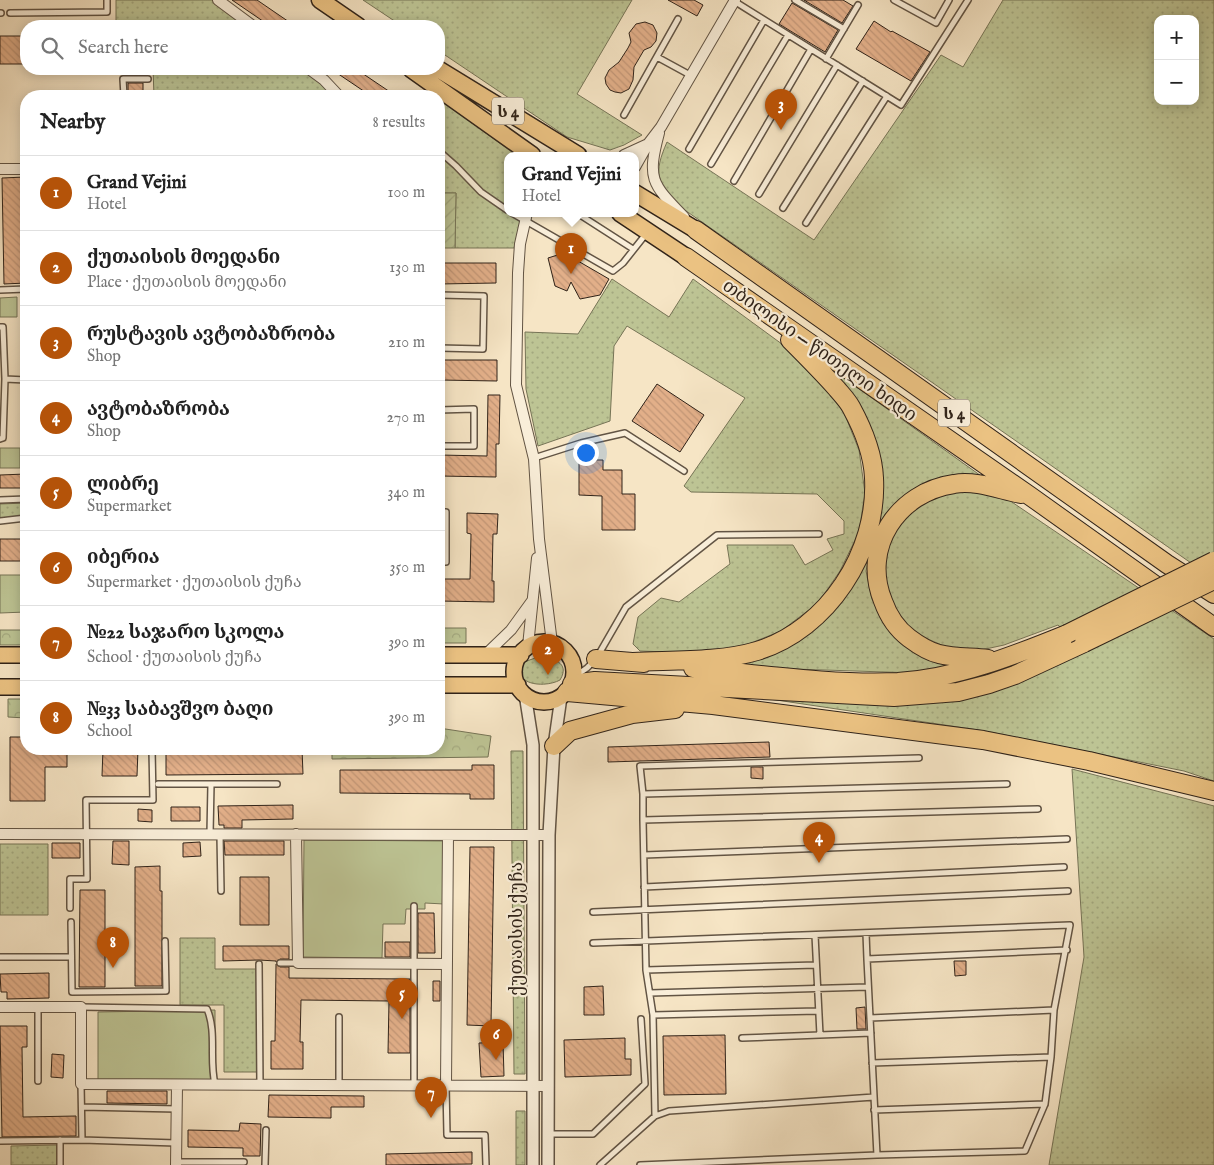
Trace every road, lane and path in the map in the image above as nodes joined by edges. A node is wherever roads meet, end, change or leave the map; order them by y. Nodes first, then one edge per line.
1 (107, 0) edge
2 (218, 0) edge
3 (320, 0) edge
4 (795, 0) edge
5 (894, 0) edge
6 (968, 0) edge
7 (735, 1) edge
8 (947, 1) edge
9 (858, 5) dead end
10 (10, 13) dead end
11 (678, 19) dead end
12 (245, 20) edge
13 (349, 20) edge
14 (764, 20) junction
15 (844, 29) junction
16 (788, 35) junction
17 (810, 49) junction
18 (657, 57) junction
19 (826, 58) junction
20 (837, 65) junction
21 (445, 73) edge
22 (317, 75) edge
23 (419, 75) edge
24 (690, 75) junction
25 (148, 79) dead end
26 (863, 82) junction
27 (124, 90) edge
28 (333, 90) edge
29 (441, 90) edge
30 (445, 93) edge
31 (886, 96) junction
32 (624, 115) dead end
33 (661, 127) junction
34 (648, 144) junction
35 (689, 149) dead end
36 (528, 152) edge
37 (576, 152) edge
38 (631, 152) edge
39 (445, 156) edge
40 (639, 160) edge
41 (711, 164) dead end
42 (0, 169) edge
43 (20, 169) edge
44 (734, 181) dead end
45 (759, 194) dead end
46 (639, 195) edge
47 (504, 208) edge
48 (783, 208) dead end
49 (639, 216) edge
50 (526, 217) edge
51 (583, 217) edge
52 (626, 217) edge
53 (806, 223) dead end
54 (696, 230) junction
55 (648, 231) junction
56 (633, 249) junction
57 (686, 258) junction
58 (20, 289) edge
59 (0, 290) edge
60 (445, 295) edge
61 (756, 306) junction
62 (0, 326) edge
63 (445, 348) edge
64 (5, 379) junction
65 (20, 380) edge
66 (445, 410) edge
67 (0, 438) edge
68 (445, 446) edge
69 (534, 459) junction
70 (684, 471) dead end
71 (1030, 496) junction
72 (20, 499) edge
73 (0, 500) edge
74 (445, 512) edge
75 (20, 519) edge
76 (0, 521) edge
77 (819, 534) dead end
78 (540, 539) junction
79 (445, 562) edge
80 (1214, 562) edge
81 (1214, 580) edge
82 (1214, 594) edge
83 (533, 600) junction
84 (1214, 627) edge
85 (552, 643) junction
86 (524, 651) junction
87 (0, 655) edge
88 (20, 655) edge
89 (445, 655) edge
90 (485, 655) junction
91 (570, 657) junction
92 (596, 659) junction
93 (1001, 660) junction
94 (633, 662) junction
95 (445, 685) edge
96 (0, 687) edge
97 (20, 687) edge
98 (568, 687) junction
99 (521, 690) junction
100 (713, 705) junction
101 (554, 746) junction
102 (152, 755) edge
103 (919, 758) dead end
104 (158, 784) dead end
105 (211, 784) junction
106 (277, 784) dead end
107 (1007, 784) dead end
108 (1214, 792) edge
109 (643, 794) junction
110 (1038, 809) dead end
111 (643, 820) junction
112 (0, 834) edge
113 (215, 834) junction
114 (296, 834) junction
115 (87, 835) junction
116 (448, 835) junction
117 (533, 835) junction
118 (549, 835) junction
119 (1067, 839) dead end
120 (644, 855) junction
121 (1064, 867) dead end
122 (644, 887) junction
123 (221, 891) dead end
124 (1068, 891) dead end
125 (414, 906) dead end
126 (70, 908) dead end
127 (645, 911) junction
128 (593, 912) dead end
129 (71, 922) dead end
130 (866, 933) junction
131 (815, 935) junction
132 (165, 941) dead end
133 (645, 941) junction
134 (593, 943) dead end
135 (1067, 950) junction
136 (0, 957) edge
137 (71, 957) junction
138 (867, 959) junction
139 (260, 964) dead end
140 (280, 964) dead end
141 (298, 964) junction
142 (414, 964) junction
143 (447, 964) junction
144 (816, 965) junction
145 (646, 970) junction
146 (868, 987) junction
147 (818, 988) junction
148 (650, 993) junction
149 (0, 1006) edge
150 (38, 1007) junction
151 (82, 1008) junction
152 (1054, 1010) junction
153 (818, 1011) junction
154 (653, 1015) junction
155 (339, 1017) dead end
156 (870, 1018) junction
157 (641, 1019) dead end
158 (871, 1033) junction
159 (820, 1035) junction
160 (742, 1038) dead end
161 (1051, 1056) junction
162 (872, 1063) junction
163 (38, 1082) dead end
164 (81, 1084) junction
165 (177, 1084) junction
166 (215, 1085) junction
167 (260, 1085) junction
168 (339, 1085) junction
169 (414, 1085) junction
170 (446, 1085) junction
171 (533, 1086) junction
172 (548, 1086) junction
173 (874, 1097) junction
174 (1045, 1104) junction
175 (82, 1108) junction
176 (177, 1109) junction
177 (874, 1110) junction
178 (655, 1116) junction
179 (266, 1130) dead end
180 (548, 1134) junction
181 (60, 1140) junction
182 (82, 1140) junction
183 (0, 1141) edge
184 (176, 1143) junction
185 (877, 1155) junction
186 (244, 1162) dead end
187 (176, 1164) edge
188 (60, 1165) edge
189 (265, 1165) edge
190 (486, 1165) edge
191 (533, 1165) edge
192 (548, 1165) edge
193 (600, 1165) edge
194 (640, 1165) edge

1 - 10 lane
2 - 12 street
3 - 13 highway
4 - 15 lane
5 - 8 lane
6 - 31 lane
7 - 14 lane
7 - 24 street
9 - 15 lane
11 - 18 lane
14 - 16 lane
14 - 35 lane
15 - 19 lane
16 - 17 lane
16 - 41 lane
17 - 19 lane
17 - 44 lane
18 - 24 lane
18 - 32 lane
19 - 20 lane
20 - 26 lane
20 - 45 lane
21 - 37 highway, ს 4
22 - 28 street
23 - 29 highway, ს 4
24 - 33 street
25 - 27 lane
26 - 31 lane
26 - 48 lane
30 - 36 highway, ს 4
31 - 53 lane
33 - 34 street
33 - 54 street
34 - 38 street
34 - 40 street
39 - 47 lane
42 - 43 street
46 - 54 highway, თბილისი — წითელი ხიდი / ს 4
49 - 57 street
50 - 56 lane
50 - 69 street
51 - 56 lane
52 - 55 highway, თბილისი — წითელი ხიდი / ს 4
54 - 82 highway, თბილისი — წითელი ხიდი / ს 4
55 - 56 lane
55 - 57 highway, თბილისი — წითელი ხიდი / ს 4
57 - 61 highway, თბილისი — წითელი ხიდი / ს 4
58 - 59 lane
60 - 63 lane
61 - 71 highway, თბილისი — წითელი ხიდი / ს 4
61 - 94 highway
62 - 64 lane
64 - 65 lane
64 - 67 lane
66 - 68 lane
69 - 70 lane
69 - 78 street
71 - 84 highway, თბილისი — წითელი ხიდი / ს 4
71 - 93 highway
72 - 73 lane
74 - 79 lane
75 - 76 lane
77 - 92 lane
78 - 83 street
78 - 85 street
80 - 93 highway, bridge
81 - 98 highway, bridge
83 - 86 street
83 - 90 street
85 - 86 main road
85 - 91 main road
86 - 90 main road
86 - 99 main road
87 - 88 main road
89 - 90 main road
91 - 92 main road
91 - 98 main road
92 - 94 highway
92 - 98 lane
93 - 94 highway
95 - 99 main road
96 - 97 main road
98 - 99 main road
98 - 100 highway
98 - 101 street, ქუთაისის ქუჩა
99 - 117 street, ქუთაისის ქუჩა
100 - 101 highway
100 - 108 highway
101 - 118 street, ქუთაისის ქუჩა
102 - 115 lane
103 - 109 lane
104 - 105 lane
105 - 106 lane
105 - 113 lane
107 - 109 lane
109 - 111 lane
110 - 111 lane
111 - 120 lane
112 - 115 street
113 - 114 street
113 - 115 street
113 - 123 lane
114 - 116 street
114 - 141 street
115 - 126 lane
116 - 117 street
116 - 143 street
117 - 118 street
117 - 171 street, ქუთაისის ქუჩა
118 - 172 street, ქუთაისის ქუჩა
119 - 120 lane
120 - 122 lane
121 - 122 lane
122 - 127 lane
124 - 127 lane
125 - 142 lane
127 - 128 lane
127 - 133 lane
129 - 137 lane
130 - 131 lane
130 - 135 lane
130 - 138 lane
131 - 133 lane
131 - 144 lane
132 - 137 lane
133 - 134 lane
133 - 145 lane
135 - 138 lane
135 - 152 lane
136 - 137 lane
138 - 146 lane
139 - 167 lane
140 - 141 lane
141 - 142 street
142 - 143 street
142 - 169 lane
143 - 170 street
144 - 145 lane
144 - 147 lane
145 - 148 lane
146 - 147 lane
146 - 156 lane
147 - 148 lane
147 - 153 lane
148 - 154 lane
149 - 150 street
150 - 151 street
150 - 163 lane
151 - 164 street
151 - 166 lane
152 - 156 lane
152 - 161 lane
153 - 154 lane
153 - 159 lane
154 - 178 lane
155 - 168 lane
156 - 158 lane
157 - 180 lane
158 - 159 lane
158 - 162 lane
159 - 160 lane
161 - 162 lane
161 - 174 lane
162 - 173 lane
164 - 165 street
164 - 175 lane
165 - 166 street
165 - 176 street
166 - 167 street
167 - 168 street
168 - 169 street
169 - 170 street
170 - 171 street
170 - 190 lane
171 - 172 street
171 - 191 street, ქუთაისის ქუჩა
172 - 180 street, ქუთაისის ქუჩა
173 - 177 lane
173 - 178 lane
174 - 177 lane
174 - 185 lane
175 - 176 lane
175 - 182 lane
176 - 184 street
177 - 185 lane
178 - 193 lane
179 - 189 lane
180 - 192 street, ქუთაისის ქუჩა
181 - 182 lane
181 - 183 lane
181 - 188 lane
182 - 184 lane
184 - 187 street
185 - 194 lane
186 - 187 lane

